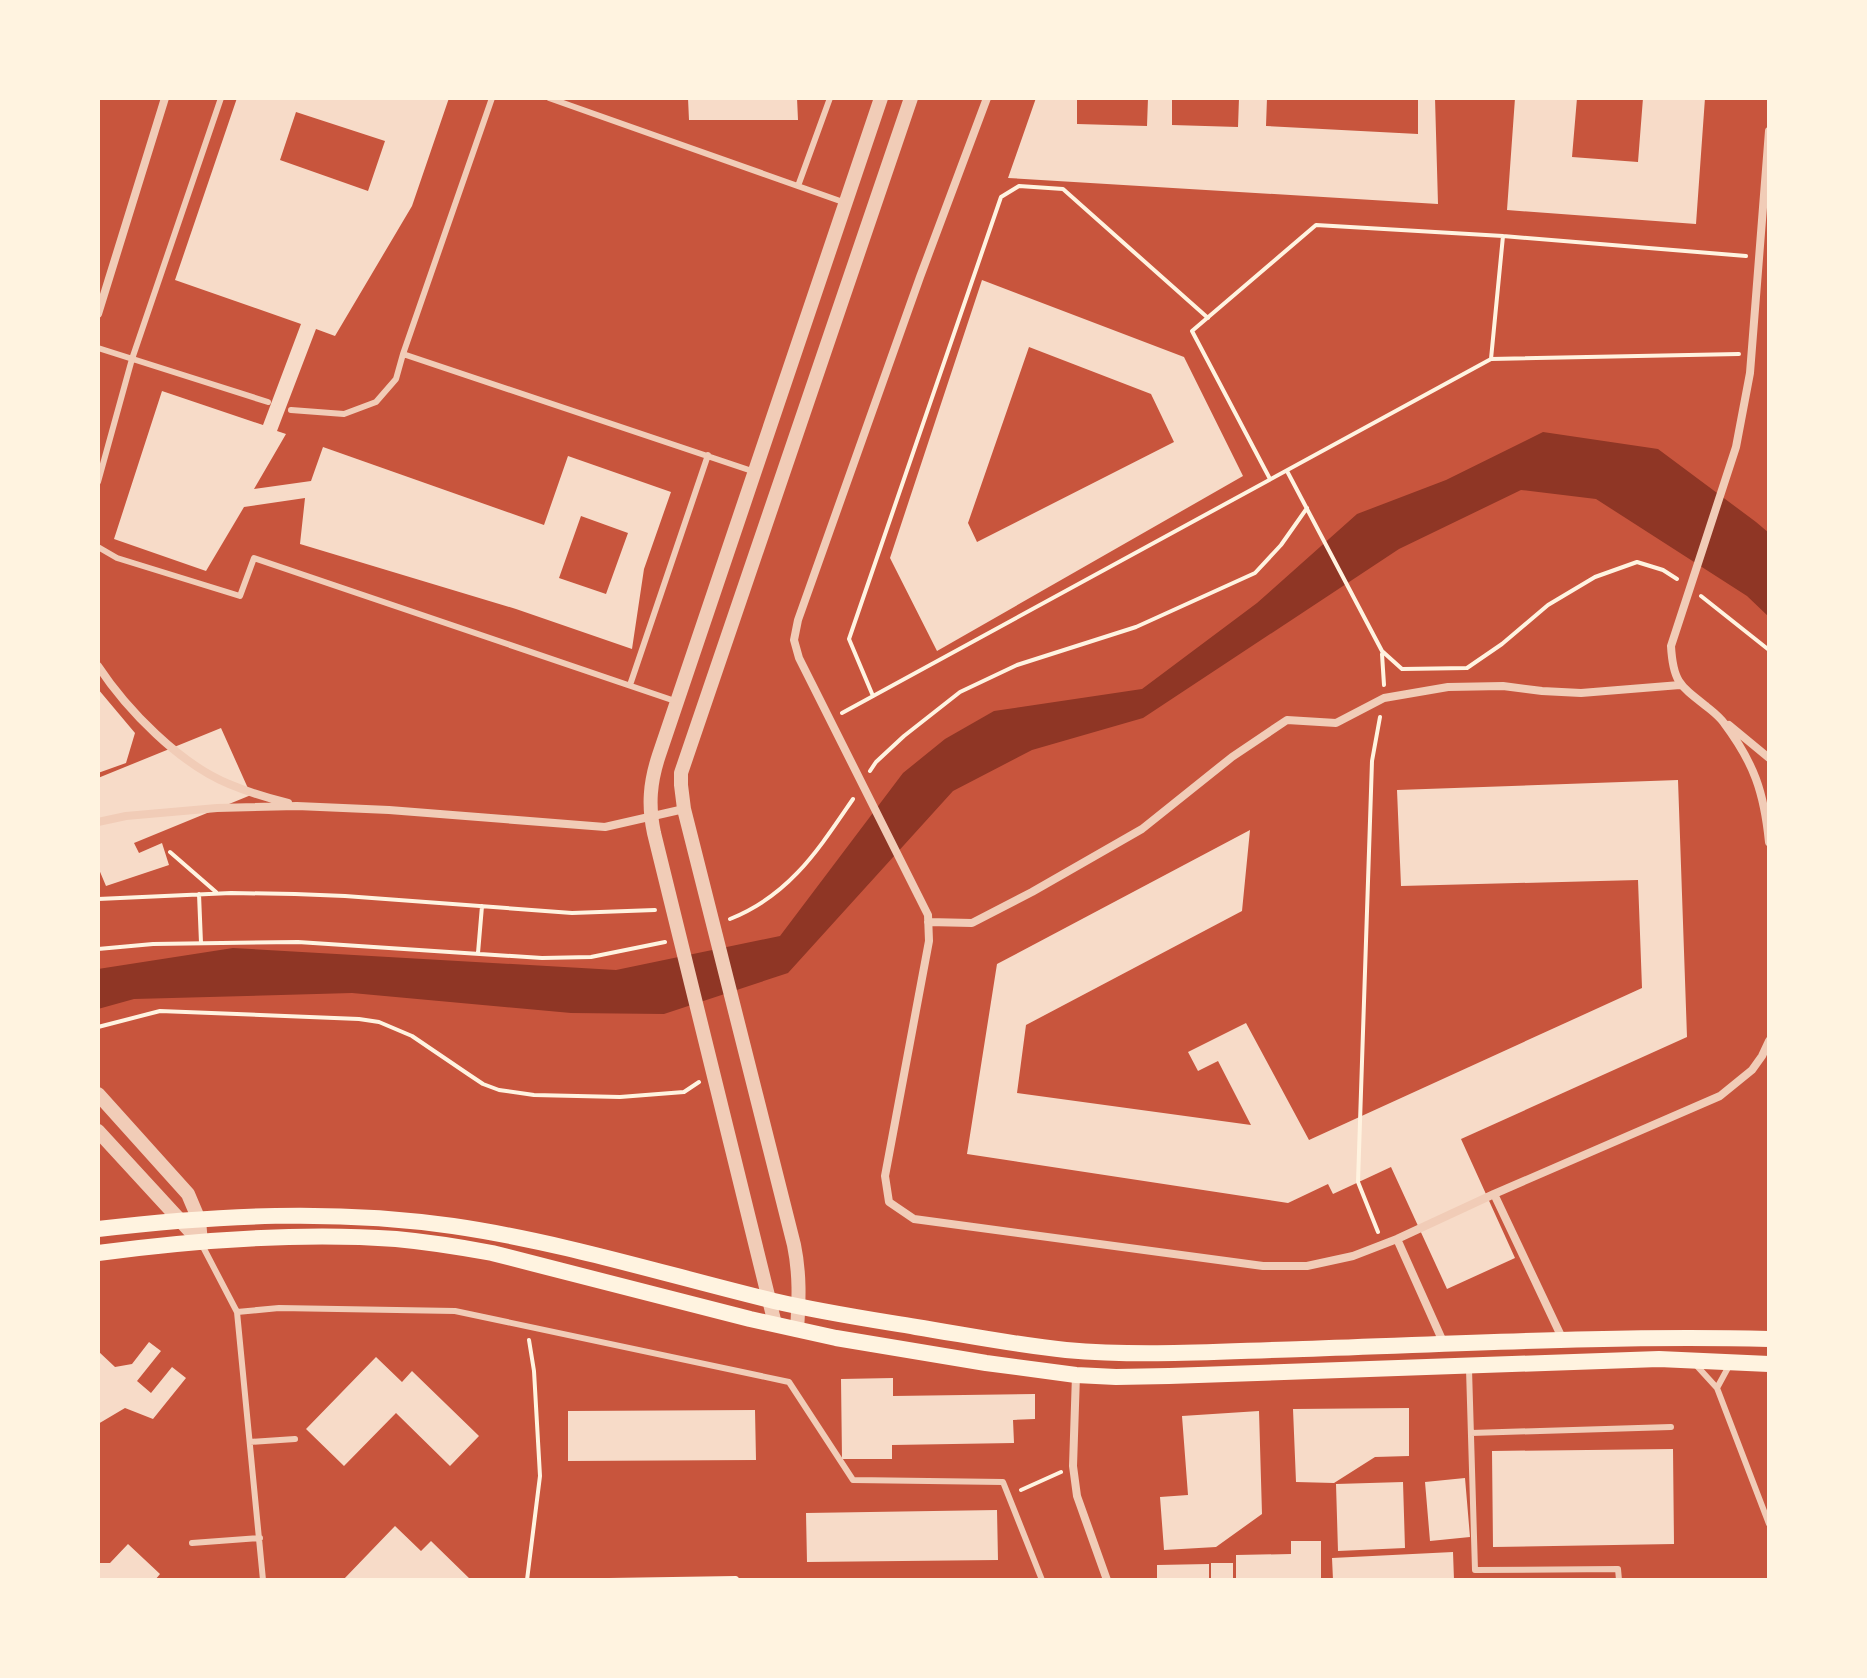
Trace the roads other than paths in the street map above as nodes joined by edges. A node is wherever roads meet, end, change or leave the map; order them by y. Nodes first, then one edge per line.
1 (165, 98) edge
2 (221, 98) edge
3 (492, 98) edge
4 (549, 98) edge
5 (830, 98) edge
6 (881, 98) edge
7 (911, 98) edge
8 (987, 98) edge
9 (1769, 131) edge
10 (798, 186) junction
11 (846, 203) junction
12 (98, 314) edge
13 (98, 348) edge
14 (403, 354) junction
15 (132, 359) junction
16 (268, 402) dead end
17 (291, 410) dead end
18 (708, 455) junction
19 (755, 472) junction
20 (98, 482) edge
21 (98, 547) edge
22 (98, 666) edge
23 (630, 685) junction
24 (1680, 685) junction
25 (677, 702) junction
26 (1722, 719) junction
27 (1769, 758) edge
28 (297, 806) junction
29 (684, 809) junction
30 (651, 817) junction
31 (98, 822) edge
32 (1769, 842) edge
33 (928, 918) junction
34 (1769, 1041) edge
35 (98, 1094) edge
36 (98, 1131) edge
37 (1494, 1194) junction
38 (199, 1220) junction
39 (181, 1221) junction
40 (98, 1229) edge
41 (1397, 1239) junction
42 (201, 1243) junction
43 (98, 1253) edge
44 (769, 1300) junction
45 (799, 1306) junction
46 (237, 1312) junction
47 (775, 1324) junction
48 (797, 1330) junction
49 (1769, 1339) edge
50 (1564, 1341) junction
51 (1444, 1345) junction
52 (1691, 1360) junction
53 (1731, 1361) junction
54 (1769, 1364) edge
55 (1469, 1365) junction
56 (1076, 1375) junction
57 (1717, 1388) junction
58 (1671, 1427) dead end
59 (1471, 1433) junction
60 (295, 1439) dead end
61 (250, 1442) junction
62 (1769, 1524) edge
63 (260, 1538) junction
64 (192, 1543) dead end
65 (263, 1580) edge
66 (1042, 1580) edge
67 (1107, 1580) edge
68 (1619, 1580) edge

1 - 12 street
2 - 15 lane
3 - 14 lane
4 - 10 lane
5 - 10 lane
6 - 11 street
7 - 29 street
8 - 33 street
9 - 24 street
10 - 11 lane
11 - 19 street
13 - 15 lane
14 - 17 lane
14 - 18 lane
15 - 16 lane
15 - 20 lane
18 - 19 lane
18 - 23 lane
19 - 25 street
21 - 23 lane
22 - 28 street
23 - 25 lane
24 - 26 street
24 - 33 street
25 - 30 street
26 - 27 street
26 - 32 street
28 - 30 street
28 - 31 street
29 - 30 street
29 - 45 street
30 - 44 street
33 - 41 street
34 - 37 street
35 - 38 street
36 - 39 street
37 - 41 street
37 - 50 street
38 - 39 main road
38 - 42 street
38 - 44 main road
39 - 40 main road
39 - 42 street
41 - 51 street
42 - 43 main road
42 - 46 lane
42 - 47 main road
44 - 45 main road
44 - 47 street
45 - 48 street
45 - 51 main road
46 - 61 lane
46 - 66 lane
47 - 48 main road
48 - 56 main road
49 - 50 main road
50 - 51 main road
52 - 53 main road
52 - 55 main road
52 - 57 lane
53 - 54 main road
53 - 57 lane
55 - 56 main road
55 - 59 lane
56 - 67 street
57 - 62 lane
58 - 59 lane
59 - 68 lane
60 - 61 lane
61 - 63 lane
63 - 64 lane
63 - 65 lane

